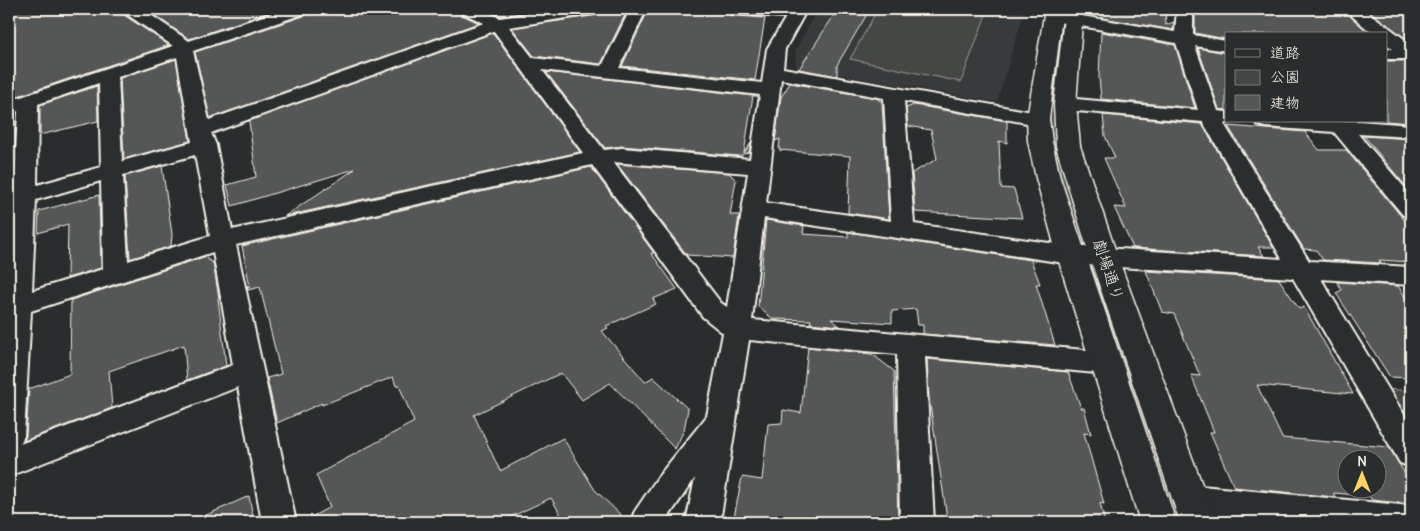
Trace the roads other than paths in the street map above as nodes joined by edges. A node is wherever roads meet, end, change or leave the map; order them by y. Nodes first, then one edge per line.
1 (131, 9) edge
2 (300, 9) edge
3 (469, 9) edge
4 (592, 9) edge
5 (636, 9) edge
6 (736, 9) edge
7 (1185, 9) edge
8 (1353, 9) edge
9 (798, 11) edge
10 (1063, 13) edge
11 (498, 24) junction
12 (1383, 32) edge
13 (1388, 36) edge
14 (1184, 39) junction
15 (1225, 46) edge
16 (184, 48) junction
17 (1411, 53) edge
18 (1388, 54) edge
19 (527, 64) junction
20 (608, 72) junction
21 (108, 73) junction
22 (772, 81) junction
23 (894, 94) junction
24 (19, 104) edge
25 (1065, 104) junction
26 (1218, 117) edge
27 (1038, 119) junction
28 (1278, 122) edge
29 (1341, 127) junction
30 (1411, 132) edge
31 (203, 137) junction
32 (596, 157) junction
33 (760, 167) junction
34 (111, 171) junction
35 (17, 198) edge
36 (755, 208) junction
37 (1411, 210) edge
38 (903, 231) junction
39 (223, 240) junction
40 (1071, 255) junction
41 (1104, 258) junction
42 (1302, 269) junction
43 (116, 275) junction
44 (1411, 276) edge
45 (13, 306) edge
46 (737, 328) junction
47 (911, 344) junction
48 (1107, 363) junction
49 (249, 371) junction
50 (722, 419) junction
51 (9, 436) edge
52 (1411, 453) edge
53 (9, 462) edge
54 (1194, 511) edge
55 (280, 522) edge
56 (646, 522) edge
57 (703, 522) edge
58 (917, 522) edge
59 (1158, 522) edge
60 (1411, 522) edge

1 - 16 street
2 - 16 street
3 - 11 street
4 - 11 street
5 - 20 street
6 - 9 street
7 - 14 street
8 - 12 street
9 - 22 street
10 - 14 street
10 - 25 street, 劇場通り
10 - 27 street, 劇場通り
11 - 19 street
11 - 31 street
13 - 17 street
14 - 15 street
14 - 26 street
16 - 21 street
16 - 31 street
17 - 18 street
19 - 20 street
19 - 32 street
20 - 22 street
21 - 24 street
21 - 34 street
22 - 23 street
22 - 33 street
23 - 27 street
23 - 38 street
24 - 35 street
25 - 26 street
25 - 41 street, 劇場通り
26 - 42 street
27 - 40 street, 劇場通り
28 - 29 street
29 - 30 street
29 - 37 street
31 - 34 street
31 - 39 street
32 - 33 street
32 - 39 street
32 - 46 street
33 - 36 street
34 - 35 street
34 - 43 street
35 - 45 street
36 - 38 street
36 - 46 street
38 - 40 street
39 - 43 street
39 - 49 street
40 - 41 street
40 - 48 street, 劇場通り
41 - 42 street
41 - 54 street, 劇場通り
42 - 44 street
42 - 52 street
43 - 45 street
45 - 51 street
46 - 47 street
46 - 50 street
47 - 48 street
47 - 58 street
48 - 59 street, 劇場通り
49 - 53 street
49 - 55 street
50 - 56 street
50 - 57 street
54 - 60 street

